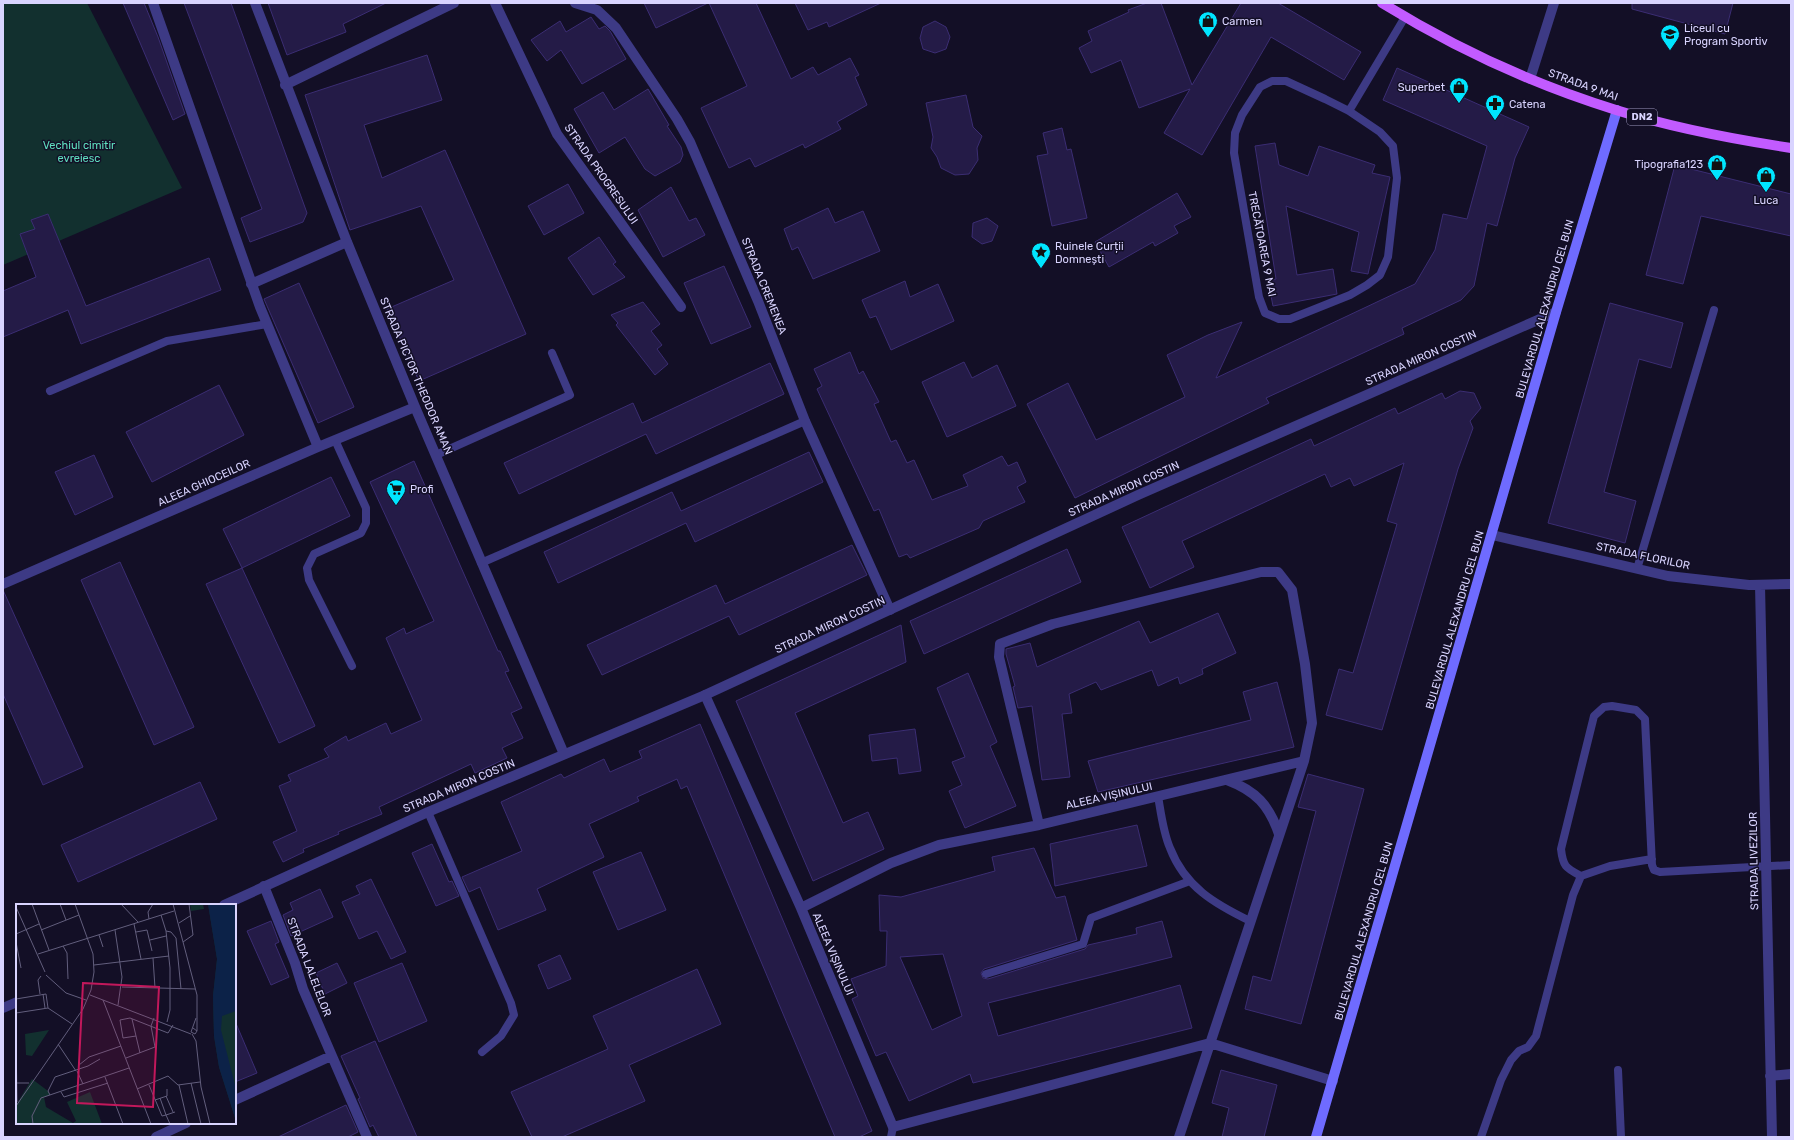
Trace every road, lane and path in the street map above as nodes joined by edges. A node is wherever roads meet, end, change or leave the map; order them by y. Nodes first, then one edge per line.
1 (153, 3) edge
2 (255, 3) edge
3 (454, 3) edge
4 (495, 3) edge
5 (575, 3) edge
6 (1382, 3) edge
7 (1554, 3) edge
8 (1406, 18) junction
9 (1530, 79) junction
10 (286, 85) junction
11 (1617, 110) junction
12 (1349, 111) junction
13 (1791, 148) edge
14 (347, 242) junction
15 (251, 284) junction
16 (681, 307) dead end
17 (1714, 310) dead end
18 (1556, 312) junction
19 (267, 324) junction
20 (552, 353) dead end
21 (50, 391) dead end
22 (415, 407) junction
23 (805, 421) junction
24 (335, 440) junction
25 (318, 447) junction
26 (436, 454) junction
27 (1492, 535) junction
28 (482, 563) junction
29 (1637, 569) junction
30 (3, 584) edge
31 (1791, 584) edge
32 (1760, 585) junction
33 (890, 610) junction
34 (352, 666) dead end
35 (705, 695) junction
36 (564, 754) junction
37 (1304, 761) junction
38 (1227, 780) junction
39 (1158, 796) junction
40 (428, 812) junction
41 (1039, 825) junction
42 (1279, 834) junction
43 (1652, 860) junction
44 (1791, 865) edge
45 (1766, 866) junction
46 (1581, 876) junction
47 (1190, 881) junction
48 (264, 886) junction
49 (226, 904) edge
50 (801, 908) junction
51 (1250, 921) junction
52 (986, 974) dead end
53 (16, 1002) edge
54 (3, 1008) edge
55 (1210, 1043) junction
56 (482, 1052) dead end
57 (331, 1056) junction
58 (1618, 1070) dead end
59 (1791, 1074) edge
60 (1770, 1076) junction
61 (1332, 1081) junction
62 (236, 1100) edge
63 (184, 1124) edge
64 (892, 1132) edge
65 (156, 1137) edge
66 (367, 1137) edge
67 (1178, 1137) edge
68 (1316, 1137) edge
69 (1482, 1137) edge
70 (1621, 1137) edge
71 (1772, 1137) edge

1 - 15 street
2 - 10 street, STRADA PICTOR THEODOR AMAN
3 - 10 street
4 - 16 street, STRADA PROGRESULUI
5 - 23 street, STRADA CREMENEA
6 - 8 main road, STRADA 9 MAI / DN2
7 - 9 street
8 - 9 main road, STRADA 9 MAI / DN2
8 - 12 lane
9 - 11 main road, STRADA 9 MAI / DN2
10 - 14 street, STRADA PICTOR THEODOR AMAN
11 - 13 main road, STRADA 9 MAI / DN2
11 - 18 main road, BULEVARDUL ALEXANDRU CEL BUN
12 - 12 lane, TRECĂTOAREA 9 MAI
14 - 15 street
14 - 22 street, STRADA PICTOR THEODOR AMAN
15 - 19 street
17 - 29 lane
18 - 27 main road, BULEVARDUL ALEXANDRU CEL BUN
18 - 33 street, STRADA MIRON COSTIN
19 - 21 lane
19 - 25 street
20 - 26 lane
22 - 24 street, ALEEA GHIOCEILOR
22 - 26 street, STRADA PICTOR THEODOR AMAN
23 - 28 lane
23 - 33 street, STRADA CREMENEA
24 - 25 street, ALEEA GHIOCEILOR
24 - 34 lane
25 - 30 street, ALEEA GHIOCEILOR
26 - 28 street, STRADA PICTOR THEODOR AMAN
27 - 29 street, STRADA FLORILOR
27 - 61 main road, BULEVARDUL ALEXANDRU CEL BUN
28 - 36 street, STRADA PICTOR THEODOR AMAN
29 - 32 street, STRADA FLORILOR
31 - 32 street, STRADA FLORILOR
32 - 45 street, STRADA LIVEZILOR
33 - 35 street, STRADA MIRON COSTIN
35 - 36 street, STRADA MIRON COSTIN
35 - 50 street
36 - 40 street, STRADA MIRON COSTIN
37 - 38 street, ALEEA VIȘINULUI
37 - 41 street
37 - 42 street
38 - 39 street, ALEEA VIȘINULUI
38 - 42 street
39 - 41 street, ALEEA VIȘINULUI
39 - 47 lane
40 - 48 street, STRADA MIRON COSTIN
40 - 56 lane
41 - 50 street, ALEEA VIȘINULUI
42 - 51 street
43 - 45 lane
43 - 46 lane
43 - 46 lane
44 - 45 lane
45 - 60 street, STRADA LIVEZILOR
46 - 69 lane
47 - 51 lane
47 - 52 lane
48 - 49 street, STRADA MIRON COSTIN
48 - 57 street, STRADA LALELELOR
50 - 64 street, ALEEA VIȘINULUI
51 - 55 street
53 - 54 street
55 - 61 street
55 - 64 street, ALEEA VIȘINULUI
55 - 67 street
57 - 62 street
57 - 66 street, STRADA LALELELOR
58 - 70 lane
59 - 60 street
60 - 71 street, STRADA LIVEZILOR
61 - 68 main road, BULEVARDUL ALEXANDRU CEL BUN
63 - 65 street

